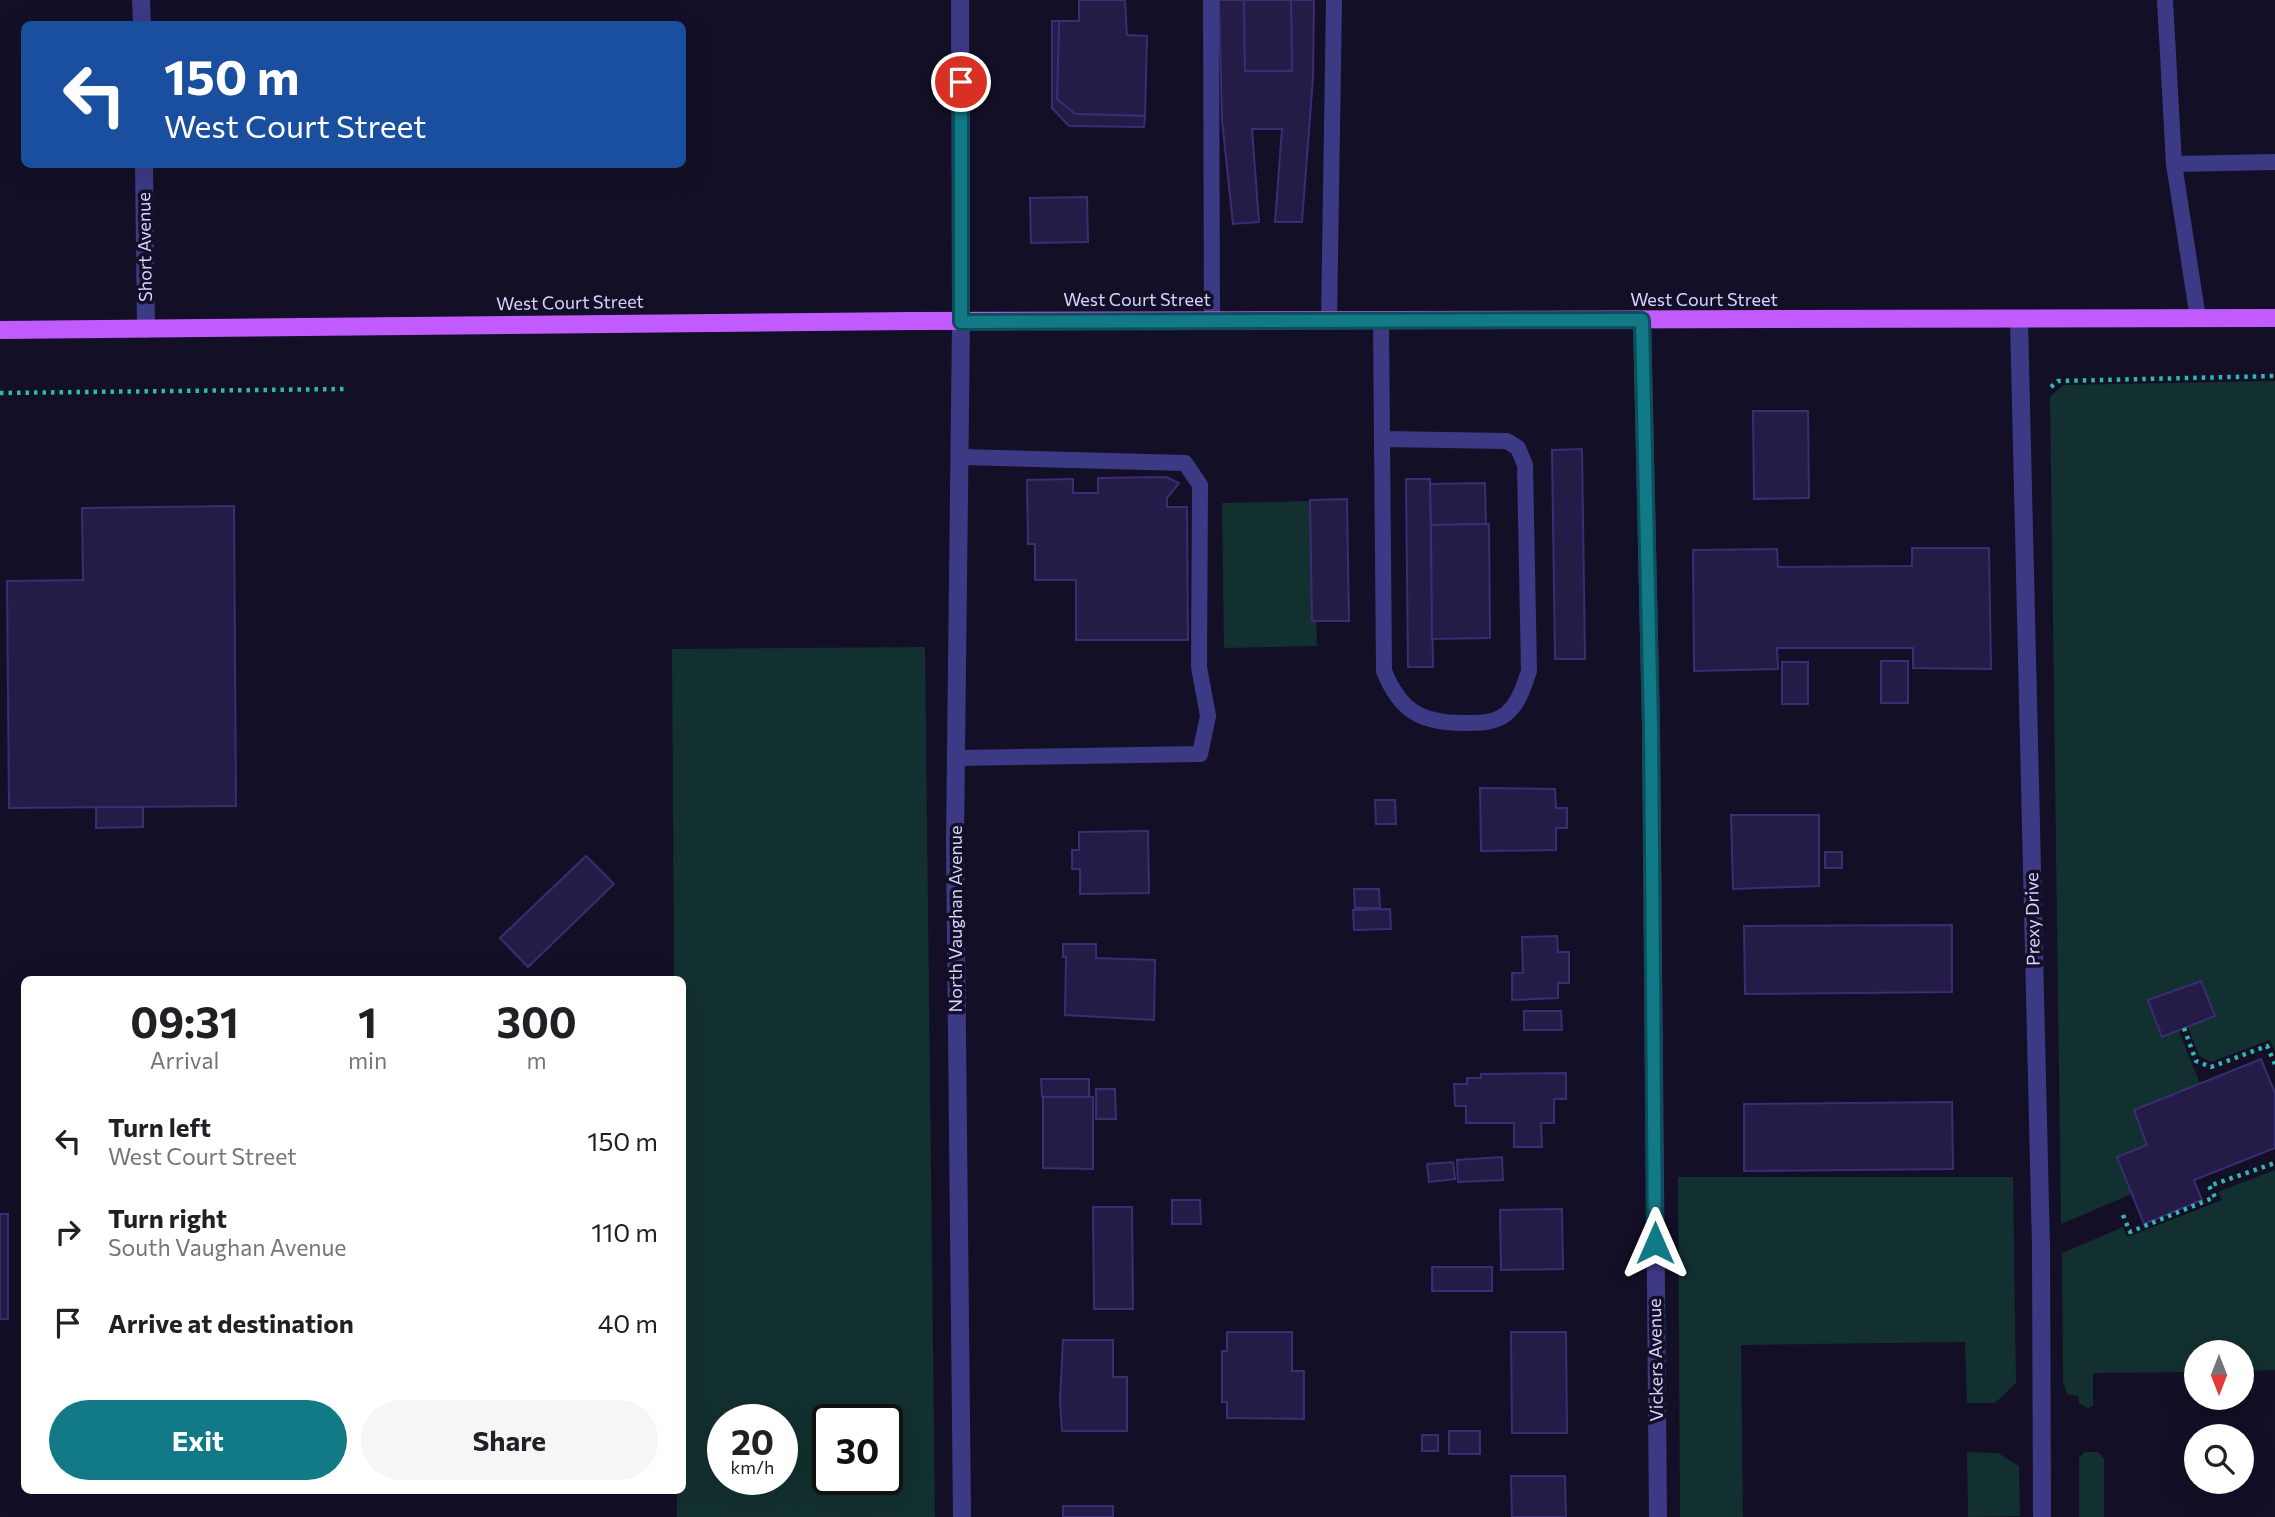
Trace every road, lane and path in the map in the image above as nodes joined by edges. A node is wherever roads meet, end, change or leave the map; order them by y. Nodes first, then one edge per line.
1 (141, 0) edge
2 (960, 0) edge
3 (1211, 0) edge
4 (1334, 0) edge
5 (2165, 0) edge
6 (142, 21) edge
7 (2275, 162) edge
8 (2174, 164) junction
9 (144, 168) edge
10 (2197, 318) junction
11 (2275, 318) edge
12 (1329, 320) junction
13 (1381, 320) junction
14 (1642, 320) junction
15 (2019, 320) junction
16 (1212, 321) junction
17 (961, 322) junction
18 (146, 329) junction
19 (0, 330) edge
20 (2275, 376) edge
21 (344, 389) dead end
22 (2047, 391) dead end
23 (0, 393) edge
24 (1382, 439) junction
25 (960, 457) junction
26 (956, 758) junction
27 (2184, 1028) dead end
28 (2275, 1064) edge
29 (2275, 1163) edge
30 (2123, 1215) dead end
31 (962, 1517) edge
32 (1658, 1517) edge
33 (2042, 1517) edge

1 - 6 street
2 - 17 street, North Vaughan Avenue
3 - 16 lane
4 - 12 lane
5 - 8 lane
7 - 8 lane
8 - 10 lane
9 - 18 street, Short Avenue
10 - 11 main road, West Court Street
10 - 15 main road, West Court Street
12 - 13 main road, West Court Street
12 - 16 main road, West Court Street
13 - 14 main road, West Court Street
13 - 24 lane
14 - 15 main road, West Court Street
14 - 32 street, Vickers Avenue
15 - 33 street, Prexy Drive
16 - 17 main road, West Court Street
17 - 18 main road, West Court Street
17 - 25 street, North Vaughan Avenue
18 - 19 main road, West Court Street
20 - 22 path
21 - 23 path
24 - 24 lane
25 - 26 street, North Vaughan Avenue
25 - 26 lane
26 - 31 street, North Vaughan Avenue
27 - 28 path
29 - 30 path

